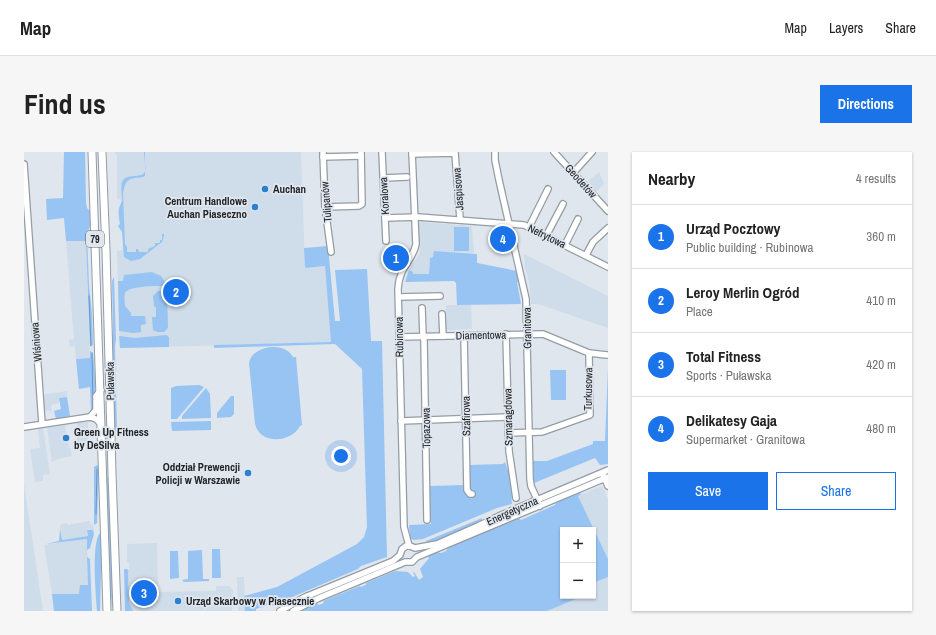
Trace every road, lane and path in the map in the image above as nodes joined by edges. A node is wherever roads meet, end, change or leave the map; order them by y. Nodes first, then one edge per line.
1 (92, 152) edge
2 (102, 152) edge
3 (382, 152) edge
4 (495, 152) edge
5 (554, 152) edge
6 (592, 152) edge
7 (412, 153) edge
8 (361, 154) edge
9 (323, 155) edge
10 (24, 164) edge
11 (574, 172) junction
12 (407, 177) dead end
13 (383, 178) junction
14 (548, 189) dead end
15 (563, 204) dead end
16 (325, 207) junction
17 (608, 211) edge
18 (415, 216) junction
19 (385, 218) junction
20 (460, 219) junction
21 (578, 219) dead end
22 (510, 224) junction
23 (529, 227) junction
24 (608, 228) edge
25 (546, 236) junction
26 (386, 241) dead end
27 (565, 245) junction
28 (330, 252) dead end
29 (586, 255) junction
30 (608, 267) edge
31 (440, 296) dead end
32 (398, 297) junction
33 (422, 308) dead end
34 (442, 314) dead end
35 (506, 334) junction
36 (527, 334) junction
37 (464, 335) junction
38 (423, 336) junction
39 (442, 336) junction
40 (399, 337) junction
41 (589, 353) junction
42 (607, 355) dead end
43 (101, 390) junction
44 (90, 417) junction
45 (508, 417) junction
46 (466, 418) junction
47 (426, 420) junction
48 (401, 421) junction
49 (42, 424) junction
50 (102, 424) junction
51 (24, 427) edge
52 (508, 433) junction
53 (529, 433) junction
54 (608, 470) edge
55 (605, 476) edge
56 (608, 486) edge
57 (472, 494) dead end
58 (516, 498) dead end
59 (537, 500) junction
60 (540, 506) junction
61 (427, 520) dead end
62 (404, 527) junction
63 (412, 547) junction
64 (403, 548) junction
65 (400, 555) junction
66 (417, 557) junction
67 (405, 562) junction
68 (108, 611) edge
69 (117, 611) edge
70 (280, 611) edge
71 (293, 611) edge

1 - 43 main road, Puławska / 79
2 - 69 main road, Puławska / 79
3 - 13 street, Koralowa
4 - 22 street, Granitowa
5 - 11 street, Geodetów
6 - 11 street
7 - 18 street, Rubinowa
7 - 20 street, Jaspisowa
8 - 9 street
8 - 16 street
9 - 16 street, Tulipanów
10 - 49 street, Wiśniowa
11 - 17 street, Geodetów
12 - 13 street
13 - 19 street, Koralowa
14 - 23 street
15 - 25 street
16 - 28 street, Tulipanów
18 - 19 street, Nefrytowa
18 - 20 street, Nefrytowa
18 - 32 street, Rubinowa
19 - 26 street, Koralowa
20 - 22 street, Nefrytowa
21 - 27 street
22 - 23 street, Nefrytowa
22 - 36 street, Granitowa
23 - 25 street, Nefrytowa
24 - 29 street
25 - 27 street, Nefrytowa
27 - 29 street, Nefrytowa
29 - 30 street, Nefrytowa
31 - 32 street
32 - 40 street, Rubinowa
33 - 38 street, Topazowa
34 - 39 street
35 - 36 street, Diamentowa
35 - 37 street, Diamentowa
35 - 45 street, Szmaragdowa
36 - 41 street, Diamentowa
36 - 53 street, Granitowa
37 - 39 street, Diamentowa
37 - 46 street, Szafirowa
38 - 39 street, Diamentowa
38 - 40 street, Diamentowa
38 - 47 street, Topazowa
40 - 48 street, Rubinowa
41 - 42 street, Diamentowa
41 - 53 street, Turkusowa
43 - 44 street
43 - 50 main road, Puławska / 79
44 - 49 street
44 - 50 street
45 - 46 street
45 - 52 street, Szmaragdowa
46 - 47 street
46 - 57 street, Szafirowa
47 - 48 street
47 - 61 street, Topazowa
48 - 62 street, Rubinowa
49 - 51 street
50 - 68 main road, Puławska / 79
52 - 53 street, Turkusowa
52 - 58 street, Szmaragdowa
53 - 59 street, Granitowa
54 - 55 street, Energetyczna
55 - 56 street
55 - 59 street, Energetyczna
55 - 60 street, Energetyczna
59 - 60 street, Granitowa
59 - 63 street, Energetyczna
60 - 66 street, Energetyczna
62 - 63 street, Rubinowa
62 - 64 street, Rubinowa
63 - 64 street, Energetyczna
63 - 66 street
64 - 65 street
65 - 67 street
65 - 70 street
66 - 67 street, Energetyczna
67 - 71 street, Energetyczna

